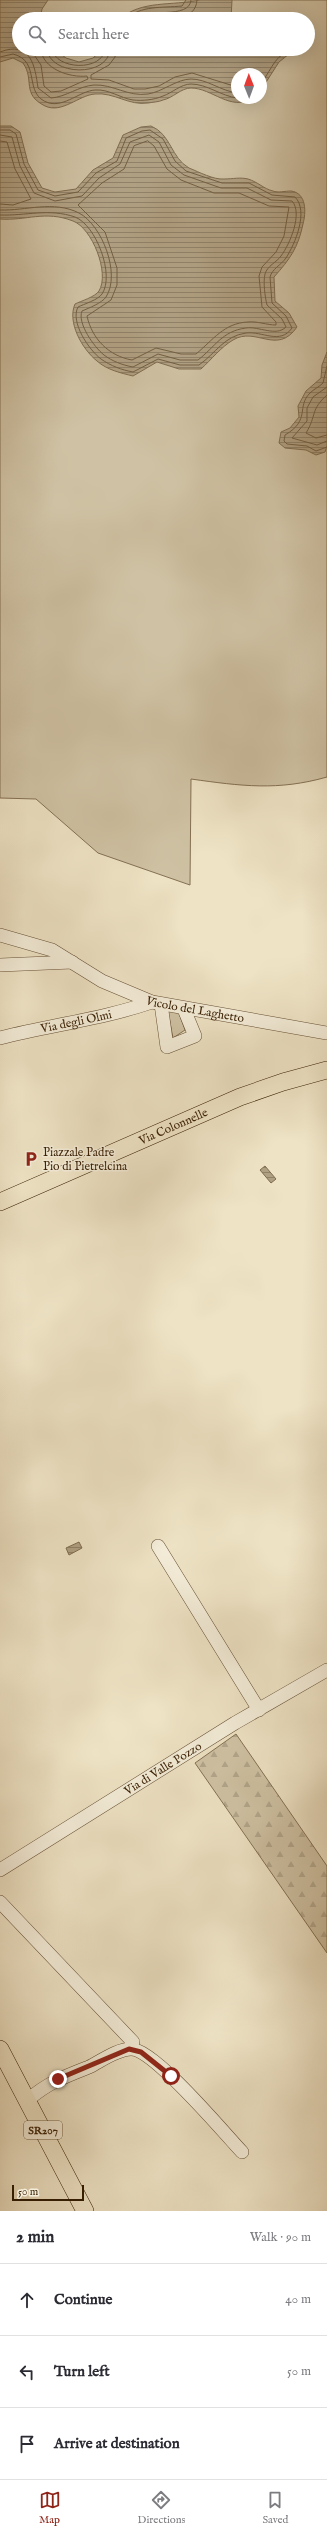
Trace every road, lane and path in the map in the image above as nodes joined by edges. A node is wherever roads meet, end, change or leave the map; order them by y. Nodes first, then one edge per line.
1 (0, 935) edge
2 (72, 962) junction
3 (0, 965) edge
4 (157, 1003) junction
5 (184, 1009) junction
6 (327, 1033) edge
7 (0, 1038) edge
8 (327, 1070) edge
9 (0, 1202) edge
10 (158, 1546) dead end
11 (327, 1670) edge
12 (258, 1710) junction
13 (0, 1870) edge
14 (0, 1902) edge
15 (133, 2042) dead end
16 (0, 2049) edge
17 (28, 2100) junction
18 (242, 2152) dead end
19 (85, 2211) edge

1 - 2 street, Vicolo del Laghetto
2 - 3 street
2 - 4 street, Vicolo del Laghetto
4 - 5 street, Vicolo del Laghetto
4 - 5 street
4 - 7 street, Via degli Olmi
5 - 6 street, Vicolo del Laghetto
8 - 9 main road, Via Colonnelle
10 - 12 street
11 - 12 street, Via di Valle Pozzo
12 - 13 street, Via di Valle Pozzo
14 - 15 street
16 - 17 main road, SR207
17 - 18 street
17 - 19 main road, SR207

